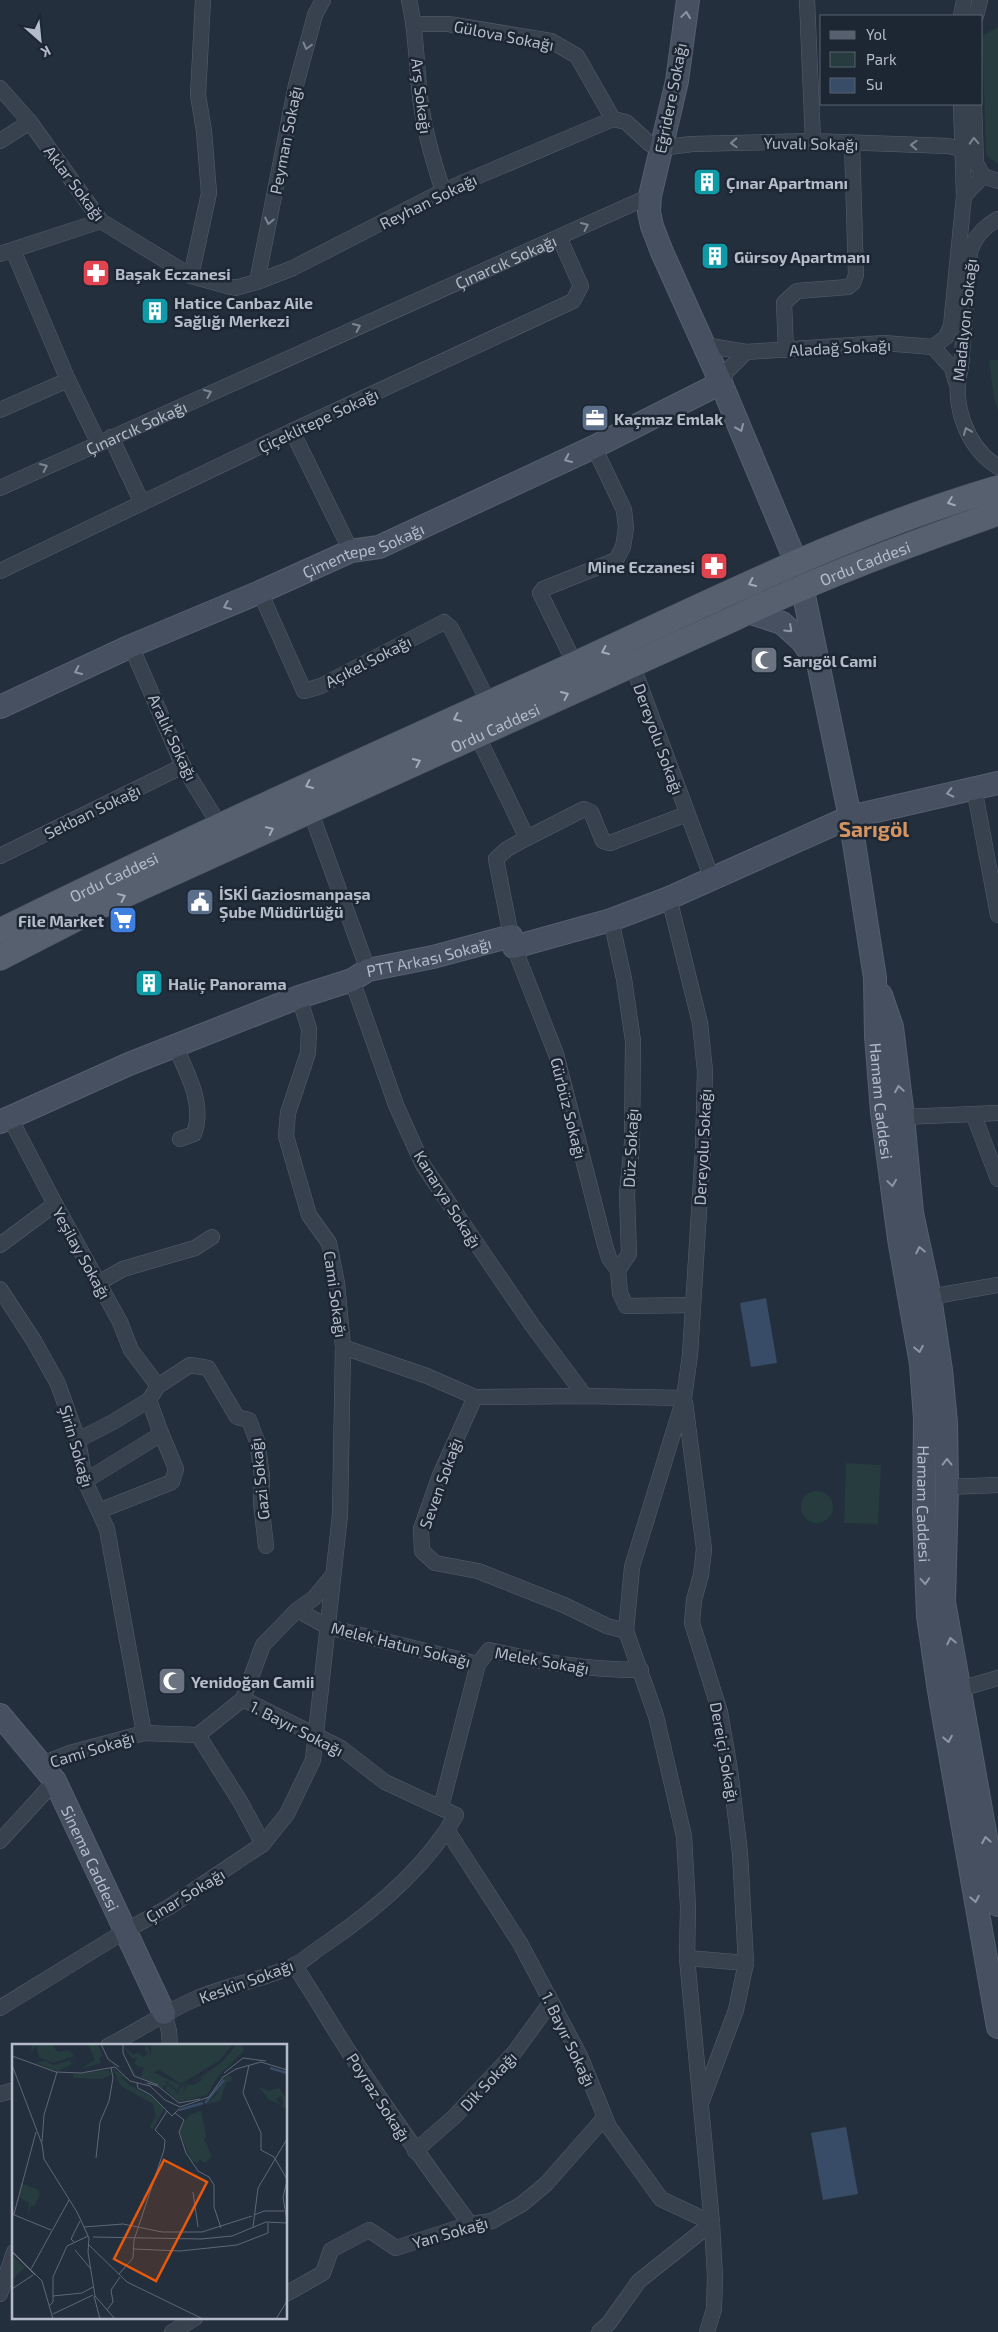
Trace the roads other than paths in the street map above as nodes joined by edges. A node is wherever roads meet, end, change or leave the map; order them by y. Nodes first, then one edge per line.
1 (203, 0) edge
2 (323, 0) edge
3 (409, 0) edge
4 (688, 0) edge
5 (806, 0) edge
6 (964, 0) edge
7 (980, 0) edge
8 (961, 15) edge
9 (976, 15) edge
10 (415, 24) junction
11 (0, 88) edge
12 (961, 105) edge
13 (974, 105) edge
14 (613, 119) junction
15 (30, 122) junction
16 (0, 141) edge
17 (813, 141) junction
18 (852, 143) junction
19 (660, 148) junction
20 (962, 149) junction
21 (983, 176) junction
22 (998, 181) edge
23 (443, 191) junction
24 (650, 196) junction
25 (964, 196) junction
26 (101, 221) junction
27 (992, 222) edge
28 (559, 237) junction
29 (7, 252) edge
30 (191, 276) junction
31 (257, 282) junction
32 (704, 345) junction
33 (933, 347) junction
34 (786, 350) junction
35 (746, 352) junction
36 (68, 380) junction
37 (956, 382) junction
38 (721, 383) junction
39 (0, 410) edge
40 (292, 431) junction
41 (104, 440) junction
42 (594, 447) junction
43 (998, 467) edge
44 (0, 488) edge
45 (998, 488) edge
46 (142, 503) junction
47 (998, 513) edge
48 (351, 551) junction
49 (796, 562) junction
50 (0, 571) edge
51 (802, 586) junction
52 (260, 592) junction
53 (748, 612) junction
54 (131, 646) junction
55 (817, 663) junction
56 (575, 664) junction
57 (632, 664) junction
58 (489, 703) junction
59 (0, 707) edge
60 (477, 735) junction
61 (184, 766) junction
62 (998, 783) edge
63 (974, 788) junction
64 (310, 810) junction
65 (687, 814) junction
66 (850, 817) junction
67 (220, 826) junction
68 (527, 838) junction
69 (0, 856) edge
70 (712, 880) junction
71 (669, 898) junction
72 (998, 915) edge
73 (611, 920) junction
74 (0, 931) edge
75 (512, 942) junction
76 (0, 958) edge
77 (360, 975) junction
78 (875, 978) junction
79 (299, 997) junction
80 (175, 1046) junction
81 (998, 1113) edge
82 (974, 1116) junction
83 (903, 1117) junction
84 (3, 1119) edge
85 (180, 1139) dead end
86 (998, 1179) edge
87 (55, 1204) junction
88 (212, 1237) dead end
89 (0, 1245) edge
90 (618, 1270) junction
91 (100, 1282) junction
92 (998, 1284) edge
93 (1, 1294) edge
94 (920, 1299) junction
95 (694, 1306) junction
96 (344, 1347) junction
97 (158, 1386) junction
98 (585, 1396) junction
99 (475, 1397) junction
100 (684, 1398) junction
101 (149, 1400) junction
102 (160, 1428) junction
103 (78, 1440) junction
104 (85, 1481) junction
105 (998, 1485) edge
106 (947, 1487) junction
107 (99, 1511) junction
108 (266, 1546) dead end
109 (333, 1575) junction
110 (297, 1610) junction
111 (328, 1628) junction
112 (626, 1631) junction
113 (478, 1664) junction
114 (641, 1670) junction
115 (998, 1678) edge
116 (949, 1690) junction
117 (243, 1699) junction
118 (0, 1715) edge
119 (144, 1733) junction
120 (317, 1735) junction
121 (198, 1736) junction
122 (48, 1773) junction
123 (441, 1808) junction
124 (456, 1815) joint
125 (447, 1830) junction
126 (0, 1841) edge
127 (263, 1844) junction
128 (998, 1905) edge
129 (125, 1931) junction
130 (687, 1958) junction
131 (746, 1963) junction
132 (294, 1966) junction
133 (551, 2002) junction
134 (0, 2008) edge
135 (164, 2013) junction
136 (998, 2026) edge
137 (112, 2044) edge
138 (170, 2044) edge
139 (701, 2105) junction
140 (605, 2117) junction
141 (415, 2151) junction
142 (712, 2223) junction
143 (470, 2224) junction
144 (12, 2258) edge
145 (288, 2293) edge
146 (0, 2294) edge
147 (192, 2320) edge
148 (172, 2332) edge
149 (599, 2332) edge
150 (707, 2332) edge

1 - 30 street
2 -> 31 street, Peyman Sokağı
3 - 10 street, Arş Sokağı
19 -> 4 street, Eğridere Sokağı
5 - 17 street
6 - 8 street
7 - 9 street
10 - 14 street, Gülova Sokağı
10 - 23 street, Arş Sokağı
11 - 15 street, Aklar Sokağı
12 - 20 street, Madalyon Sokağı
21 -> 13 street
14 - 19 street
14 - 23 street, Reyhan Sokağı
15 - 16 street
15 - 26 street, Aklar Sokağı
17 - 18 street, Yuvalı Sokağı
17 -> 19 street, Yuvalı Sokağı
20 -> 18 street, Yuvalı Sokağı
18 - 34 street
19 - 24 street, Eğridere Sokağı
20 - 25 street, Madalyon Sokağı
21 - 22 street
21 - 25 street
23 - 31 street, Reyhan Sokağı
28 -> 24 street, Çınarcık Sokağı
24 - 32 street
25 - 27 street
25 - 33 street, Madalyon Sokağı
26 - 29 street
26 - 30 street, Aklar Sokağı
27 - 37 street, Madalyon Sokağı
28 - 40 street, Çiçeklitepe Sokağı
41 -> 28 street, Çınarcık Sokağı
29 - 36 street
30 - 31 street, Reyhan Sokağı
32 - 35 street, Aladağ Sokağı
32 - 38 street
33 - 34 street, Aladağ Sokağı
33 - 37 street
34 - 35 street, Aladağ Sokağı
35 - 38 street
36 - 39 street
36 - 41 street
43 -> 37 street, Madalyon Sokağı
38 - 42 street, Çimentepe Sokağı
38 -> 49 street
40 - 46 street, Çiçeklitepe Sokağı
40 - 48 street
44 -> 41 street, Çınarcık Sokağı
41 - 46 street
42 -> 48 street, Çimentepe Sokağı
42 - 56 street
45 -> 49 main road, Ordu Caddesi
46 - 50 street, Çiçeklitepe Sokağı
47 - 51 main road, Ordu Caddesi
48 - 52 street, Çimentepe Sokağı
49 - 51 main road
49 -> 56 main road, Ordu Caddesi
51 - 53 main road, Ordu Caddesi
51 - 55 street, Hamam Caddesi
52 -> 54 street, Çimentepe Sokağı
52 - 58 street, Açıkel Sokağı
53 -> 55 street
53 - 57 main road, Ordu Caddesi
54 -> 59 street, Çimentepe Sokağı
54 - 61 street, Aralık Sokağı
55 - 66 street, Hamam Caddesi
56 - 58 main road, Ordu Caddesi
60 -> 57 main road, Ordu Caddesi
57 - 65 street, Dereyolu Sokağı
58 -> 67 main road, Ordu Caddesi
64 -> 60 main road, Ordu Caddesi
60 - 68 street
61 - 67 street, Aralık Sokağı
61 - 69 street, Sekban Sokağı
62 - 63 street, PTT Arkası Sokağı
63 -> 66 street, PTT Arkası Sokağı
63 - 72 street
76 -> 64 main road, Ordu Caddesi
64 - 77 street, Kanarya Sokağı
65 - 68 street, Dereyolu Sokağı
65 - 70 street, Dereyolu Sokağı
66 - 70 street, PTT Arkası Sokağı
66 - 78 street, Hamam Caddesi
67 - 74 main road, Ordu Caddesi
68 - 75 street, Dereyolu Sokağı
70 - 71 street, PTT Arkası Sokağı
71 - 73 street, PTT Arkası Sokağı
71 - 95 street, Dereyolu Sokağı
73 - 75 street, PTT Arkası Sokağı
73 - 90 street, Düz Sokağı
75 - 77 street, PTT Arkası Sokağı
75 - 90 street, Gürbüz Sokağı
77 - 79 street, PTT Arkası Sokağı
77 - 98 street, Kanarya Sokağı
83 -> 78 street, Hamam Caddesi
78 -> 94 street, Hamam Caddesi
79 - 80 street, PTT Arkası Sokağı
79 - 96 street, Cami Sokağı
80 - 84 street, PTT Arkası Sokağı
80 - 85 street
81 - 82 street
82 - 83 street
82 - 86 street
94 -> 83 street, Hamam Caddesi
84 - 87 street, Yeşilay Sokağı
87 - 89 street
87 - 91 street, Yeşilay Sokağı
88 - 91 street
90 - 95 street
91 - 97 street, Yeşilay Sokağı
92 - 94 street
93 - 103 street, Şirin Sokağı
106 -> 94 street, Hamam Caddesi
94 -> 116 street, Hamam Caddesi
95 - 100 street, Dereyolu Sokağı
96 - 99 street
96 - 109 street, Cami Sokağı
97 - 101 street
97 - 108 street, Gazi Sokağı
98 - 99 street
98 - 100 street
99 - 112 street, Seven Sokağı
100 - 112 street
100 - 131 street, Dereiçi Sokağı
101 - 102 street
101 - 103 street
102 - 104 street
102 - 107 street
103 - 104 street, Şirin Sokağı
104 - 107 street, Şirin Sokağı
105 - 106 street
116 -> 106 street, Hamam Caddesi
107 - 119 street, Şirin Sokağı
109 - 110 street
109 - 111 street, Cami Sokağı
110 - 111 street, Melek Hatun Sokağı
110 - 117 street
111 - 113 street, Melek Hatun Sokağı
111 - 120 street, Cami Sokağı
112 - 114 street
113 - 114 street, Melek Sokağı
113 - 123 street, Melek Sokağı
114 - 130 street
115 - 116 street
128 -> 116 street, Hamam Caddesi
116 -> 136 street, Hamam Caddesi
117 - 120 street, 1. Bayır Sokağı
117 - 121 street
118 - 122 street, Sinema Caddesi
119 - 121 street, Cami Sokağı
119 - 122 street, Cami Sokağı
120 - 123 street, 1. Bayır Sokağı
120 - 127 street, Çınar Sokağı
121 - 127 street
122 - 126 street, Cami Sokağı
122 - 129 street, Sinema Caddesi
123 - 124 street, 1. Bayır Sokağı
124 - 125 street, Keskin Sokağı
125 - 132 street, Keskin Sokağı
125 - 133 street, 1. Bayır Sokağı
127 - 129 street, Çınar Sokağı
129 - 134 street, Çınar Sokağı
129 - 135 street, Sinema Caddesi
130 - 131 street
130 - 139 street
131 - 139 street, Dereiçi Sokağı
132 - 135 street, Keskin Sokağı
132 - 141 street, Poyraz Sokağı
133 - 140 street, 1. Bayır Sokağı
133 - 141 street, Dik Sokağı
135 - 137 street, Keskin Sokağı
135 - 138 street
139 - 142 street
140 - 142 street, 1. Bayır Sokağı
140 - 143 street, Yan Sokağı
141 - 143 street, Poyraz Sokağı
142 - 149 street
142 - 150 street
143 - 145 street, Yan Sokağı
144 - 146 street
147 - 148 street

